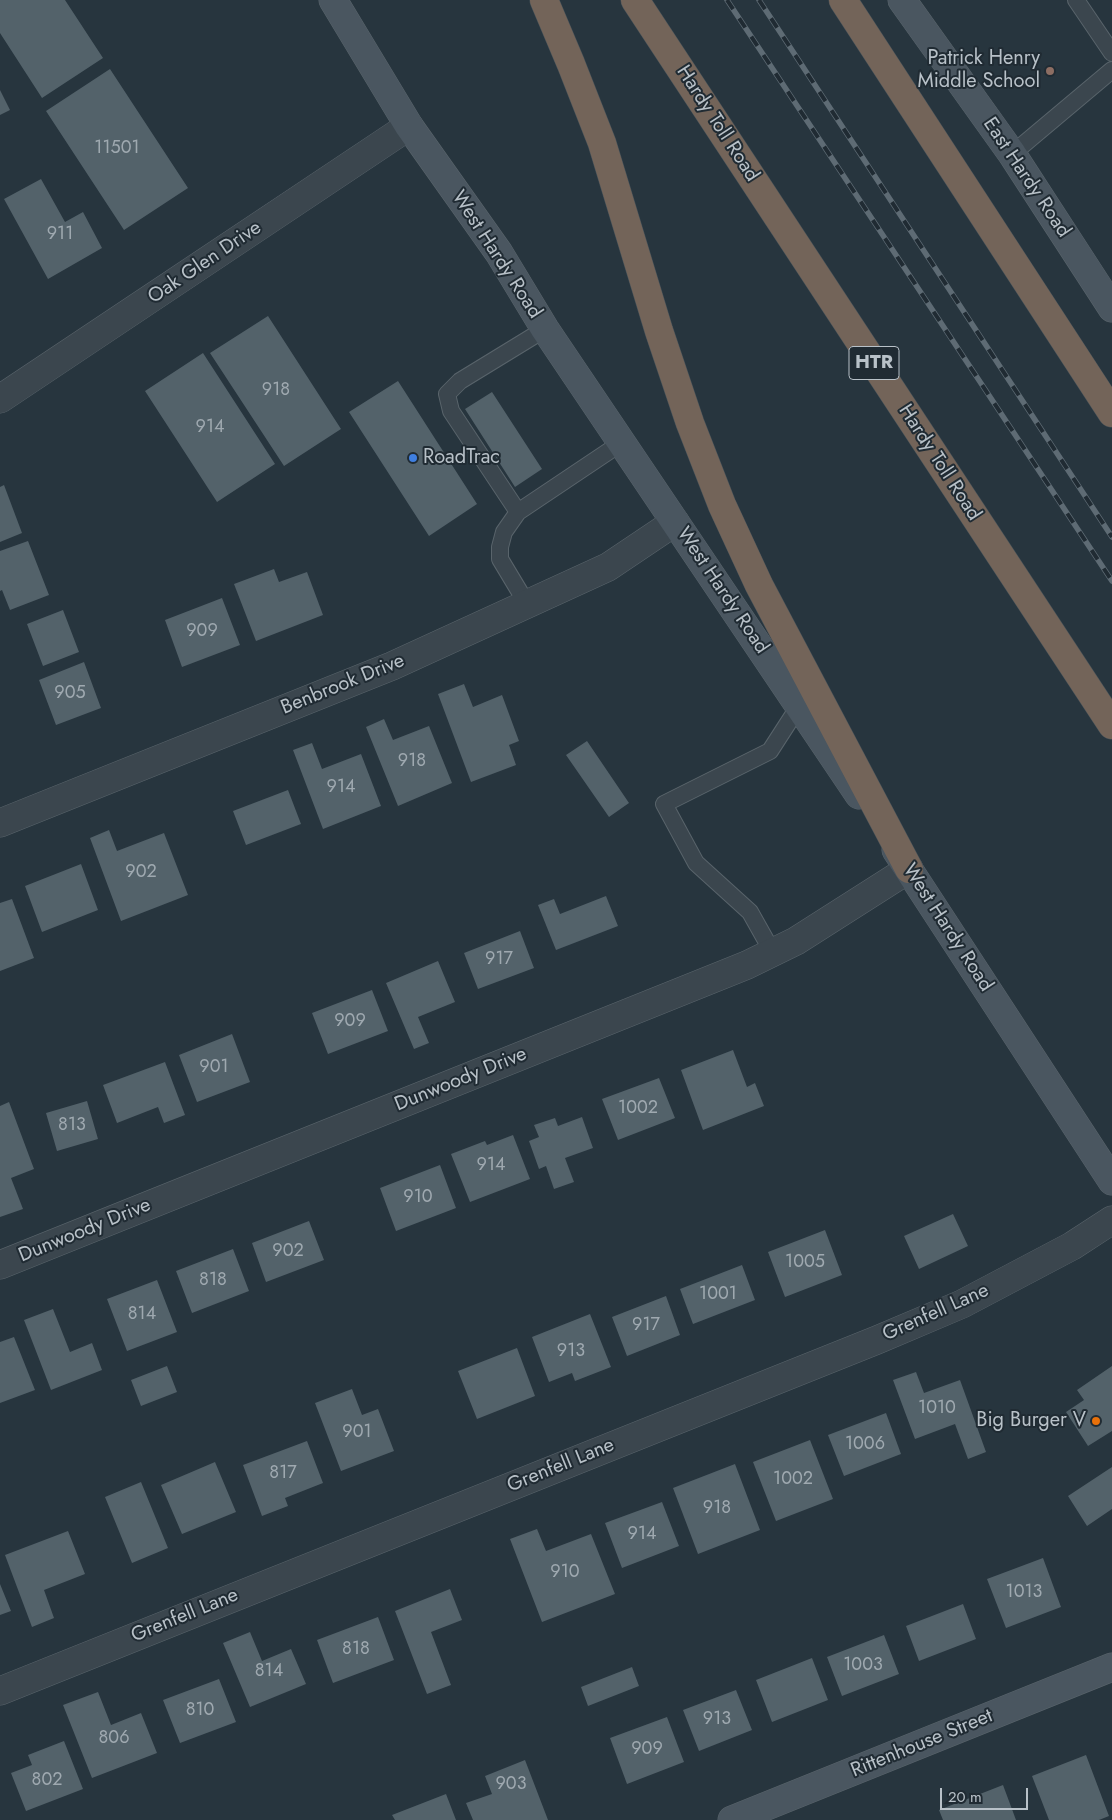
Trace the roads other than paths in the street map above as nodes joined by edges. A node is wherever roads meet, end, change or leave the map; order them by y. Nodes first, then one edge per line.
1 (334, 0) edge
2 (544, 0) edge
3 (635, 0) edge
4 (843, 0) edge
5 (902, 0) edge
6 (1076, 0) edge
7 (1112, 53) edge
8 (1112, 70) edge
9 (409, 126) junction
10 (1012, 154) junction
11 (1112, 308) edge
12 (545, 329) junction
13 (0, 399) edge
14 (1112, 412) edge
15 (622, 443) junction
16 (518, 512) junction
17 (674, 522) junction
18 (527, 604) junction
19 (799, 706) junction
20 (1112, 725) edge
21 (0, 823) edge
22 (909, 869) junction
23 (773, 953) junction
24 (1112, 1182) edge
25 (1112, 1220) edge
26 (0, 1265) edge
27 (1112, 1668) edge
28 (0, 1691) edge
29 (732, 1820) edge

1 - 9 main road, West Hardy Road
2 - 22 highway
3 - 20 highway, Hardy Toll Road / HTR
4 - 14 highway
5 - 10 main road, East Hardy Road
6 - 7 lane
8 - 10 lane
9 - 12 main road, West Hardy Road
9 - 13 street, Oak Glen Drive
10 - 11 main road, East Hardy Road
12 - 15 main road, West Hardy Road
12 - 16 lane
15 - 16 lane
15 - 17 main road, West Hardy Road
16 - 18 lane
17 - 18 street, Benbrook Drive
17 - 19 main road, West Hardy Road
18 - 21 street, Benbrook Drive
19 - 22 main road, West Hardy Road
19 - 23 lane
22 - 23 street, Dunwoody Drive
22 - 24 main road, West Hardy Road
23 - 26 street, Dunwoody Drive
25 - 28 street, Grenfell Lane
27 - 29 main road, Rittenhouse Street

